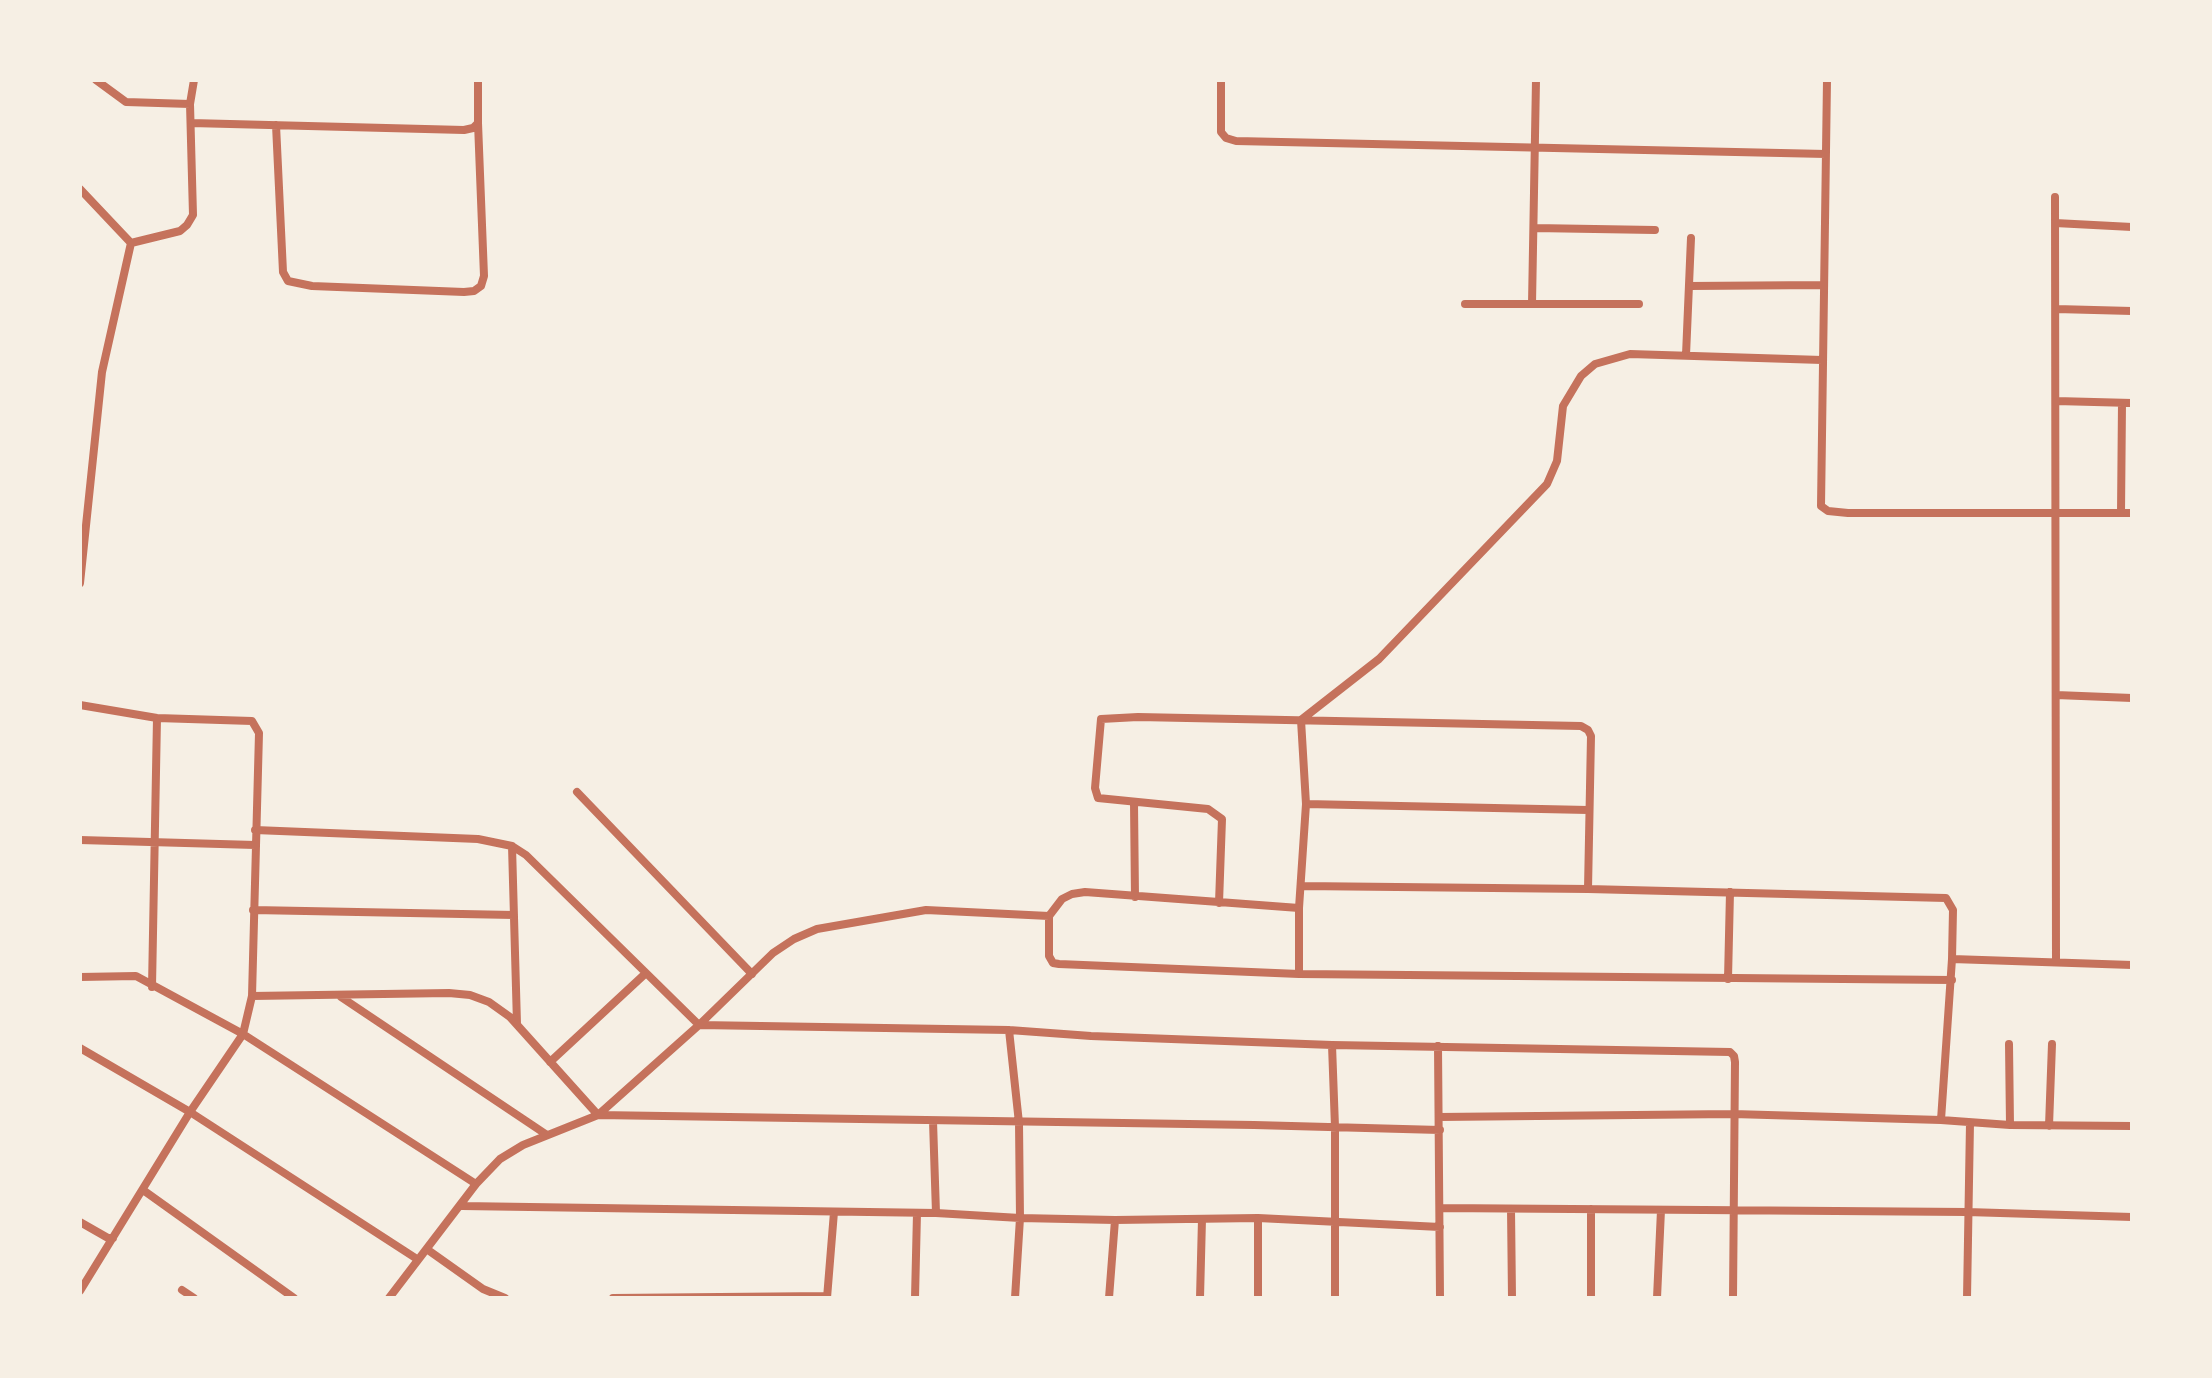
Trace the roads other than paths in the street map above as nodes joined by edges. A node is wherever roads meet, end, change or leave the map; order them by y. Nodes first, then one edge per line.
1 (96, 80) edge
2 (194, 80) edge
3 (478, 80) edge
4 (1221, 80) edge
5 (1536, 80) edge
6 (1827, 80) edge
7 (190, 104) junction
8 (191, 123) junction
9 (478, 123) junction
10 (276, 125) junction
11 (1534, 150) junction
12 (1826, 154) junction
13 (80, 189) edge
14 (2055, 197) dead end
15 (2055, 223) junction
16 (2132, 227) edge
17 (1534, 228) junction
18 (1655, 230) dead end
19 (1691, 238) dead end
20 (131, 243) junction
21 (1823, 285) junction
22 (1689, 286) junction
23 (1465, 304) dead end
24 (1532, 304) junction
25 (1639, 304) dead end
26 (2056, 309) junction
27 (2132, 311) edge
28 (1686, 355) junction
29 (1822, 360) junction
30 (2056, 401) junction
31 (2127, 403) edge
32 (2056, 512) junction
33 (2121, 513) junction
34 (2132, 513) edge
35 (80, 583) edge
36 (2056, 695) junction
37 (2132, 698) edge
38 (80, 705) edge
39 (157, 718) junction
40 (1301, 720) junction
41 (577, 792) dead end
42 (1134, 803) junction
43 (1306, 804) junction
44 (1588, 810) junction
45 (255, 830) junction
46 (80, 840) edge
47 (155, 842) junction
48 (255, 845) junction
49 (512, 846) junction
50 (1301, 886) junction
51 (1588, 889) junction
52 (1730, 892) junction
53 (1135, 897) junction
54 (1219, 903) junction
55 (1299, 908) junction
56 (253, 910) junction
57 (514, 915) junction
58 (1049, 916) junction
59 (1952, 959) junction
60 (2056, 962) junction
61 (2132, 965) edge
62 (646, 973) junction
63 (752, 974) junction
64 (1299, 974) junction
65 (80, 977) edge
66 (1728, 979) junction
67 (1952, 980) junction
68 (152, 987) junction
69 (252, 996) junction
70 (341, 997) junction
71 (517, 1025) junction
72 (699, 1025) junction
73 (1009, 1030) junction
74 (243, 1034) junction
75 (2009, 1044) dead end
76 (2052, 1044) dead end
77 (1332, 1045) junction
78 (1438, 1046) junction
79 (80, 1048) edge
80 (550, 1062) junction
81 (190, 1112) junction
82 (1733, 1114) junction
83 (598, 1115) junction
84 (1439, 1117) junction
85 (1941, 1120) junction
86 (933, 1121) junction
87 (1019, 1123) junction
88 (1970, 1123) junction
89 (2010, 1125) junction
90 (2049, 1126) junction
91 (2132, 1126) edge
92 (1335, 1127) junction
93 (1440, 1130) junction
94 (547, 1135) junction
95 (476, 1184) junction
96 (143, 1190) junction
97 (462, 1206) junction
98 (1440, 1208) junction
99 (1511, 1209) junction
100 (1591, 1209) junction
101 (1661, 1210) junction
102 (1735, 1211) junction
103 (834, 1212) junction
104 (1967, 1212) junction
105 (917, 1213) junction
106 (936, 1213) junction
107 (2132, 1217) edge
108 (1020, 1218) junction
109 (1258, 1218) junction
110 (1202, 1219) junction
111 (1115, 1220) junction
112 (80, 1222) edge
113 (1336, 1223) junction
114 (1440, 1227) junction
115 (113, 1238) junction
116 (428, 1250) junction
117 (417, 1259) junction
118 (182, 1290) dead end
119 (80, 1291) edge
120 (693, 1297) edge
121 (760, 1297) edge
122 (827, 1297) edge
123 (194, 1298) edge
124 (294, 1298) edge
125 (389, 1298) edge
126 (505, 1298) edge
127 (613, 1298) edge
128 (915, 1298) edge
129 (1015, 1298) edge
130 (1109, 1298) edge
131 (1200, 1298) edge
132 (1258, 1298) edge
133 (1335, 1298) edge
134 (1440, 1298) edge
135 (1512, 1298) edge
136 (1591, 1298) edge
137 (1657, 1298) edge
138 (1733, 1298) edge
139 (1967, 1298) edge

1 - 7 street
2 - 7 street
3 - 9 street
4 - 11 street
5 - 11 street
6 - 12 street
7 - 8 street
8 - 10 street
8 - 20 street
9 - 10 street
9 - 10 street
11 - 12 street
11 - 17 street
12 - 21 street
13 - 20 street
14 - 15 street
15 - 16 street
15 - 26 street
17 - 18 street
17 - 24 street
19 - 22 street
20 - 35 street
21 - 22 street
21 - 29 street
22 - 28 street
23 - 24 street
24 - 25 street
26 - 27 street
26 - 30 street
28 - 29 street
28 - 40 street
29 - 32 street
30 - 31 street
30 - 32 street
31 - 33 street
32 - 33 street
32 - 36 street
33 - 34 street
36 - 37 street
36 - 60 street
38 - 39 street
39 - 45 street
39 - 47 street
40 - 42 street
40 - 43 street
40 - 44 street
41 - 63 street
42 - 53 street
42 - 54 street
43 - 44 street
43 - 50 street
44 - 51 street
45 - 48 street
45 - 49 street
46 - 47 street
47 - 48 street
47 - 68 street
48 - 56 street
49 - 57 street
49 - 62 street
50 - 51 street
50 - 55 street
51 - 52 street
52 - 59 street
52 - 66 street
53 - 54 street
53 - 58 street
54 - 55 street
55 - 64 street
56 - 57 street
56 - 69 street
57 - 71 street
58 - 63 street
58 - 64 street
59 - 60 street
59 - 67 street
60 - 61 street
62 - 72 street
62 - 80 street
63 - 72 street
64 - 66 street
65 - 68 street
66 - 67 street
67 - 85 street
68 - 74 street
69 - 70 street
69 - 74 street
70 - 71 street
70 - 94 street
71 - 80 street
72 - 73 street
72 - 83 street
73 - 77 street
73 - 87 street
74 - 81 street
74 - 95 street
75 - 89 street
76 - 90 street
77 - 78 street
77 - 92 street
78 - 82 street
78 - 84 street
79 - 81 street
80 - 83 street
81 - 96 street
81 - 117 street
82 - 84 street
82 - 85 street
82 - 102 street
83 - 86 street
83 - 94 street
84 - 93 street
85 - 88 street
86 - 87 street
86 - 106 street
87 - 92 street
87 - 108 street
88 - 89 street
88 - 104 street
89 - 90 street
90 - 91 street
92 - 93 street
92 - 113 street
93 - 98 street
94 - 95 street
95 - 97 street
96 - 115 street
96 - 124 street
97 - 103 street
97 - 116 street
98 - 99 street
98 - 114 street
99 - 100 street
99 - 135 street
100 - 101 street
100 - 136 street
101 - 102 street
101 - 137 street
102 - 104 street
102 - 138 street
103 - 105 street
103 - 122 street
104 - 107 street
104 - 139 street
105 - 106 street
105 - 128 street
106 - 108 street
108 - 111 street
108 - 129 street
109 - 110 street
109 - 113 street
109 - 132 street
110 - 111 street
110 - 131 street
111 - 130 street
112 - 115 street
113 - 114 street
113 - 133 street
114 - 134 street
115 - 119 street
116 - 117 street
116 - 126 street
117 - 125 street
118 - 123 street
120 - 121 street
120 - 127 street
121 - 122 street

